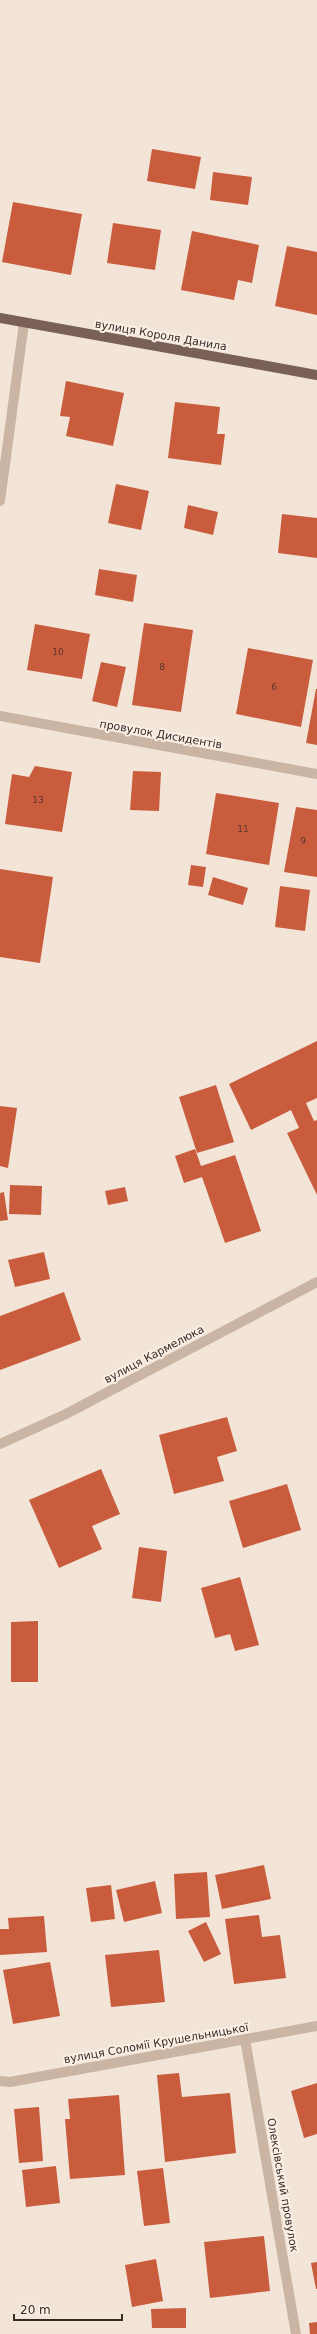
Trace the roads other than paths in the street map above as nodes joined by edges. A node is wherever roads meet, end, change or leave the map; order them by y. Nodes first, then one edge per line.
1 (0, 318) edge
2 (24, 323) junction
3 (317, 375) edge
4 (0, 501) edge
5 (0, 716) edge
6 (317, 774) edge
7 (317, 1282) edge
8 (0, 1444) edge
9 (317, 2026) edge
10 (245, 2039) junction
11 (0, 2081) edge
12 (296, 2334) edge

1 - 2 main road, вулиця Короля Данила
2 - 3 main road, вулиця Короля Данила
2 - 4 street
5 - 6 street, провулок Дисидентів
7 - 8 street, вулиця Кармелюка
9 - 10 street, вулиця Соломії Крушельницької
10 - 11 street, вулиця Соломії Крушельницької
10 - 12 street, Олексівський провулок

